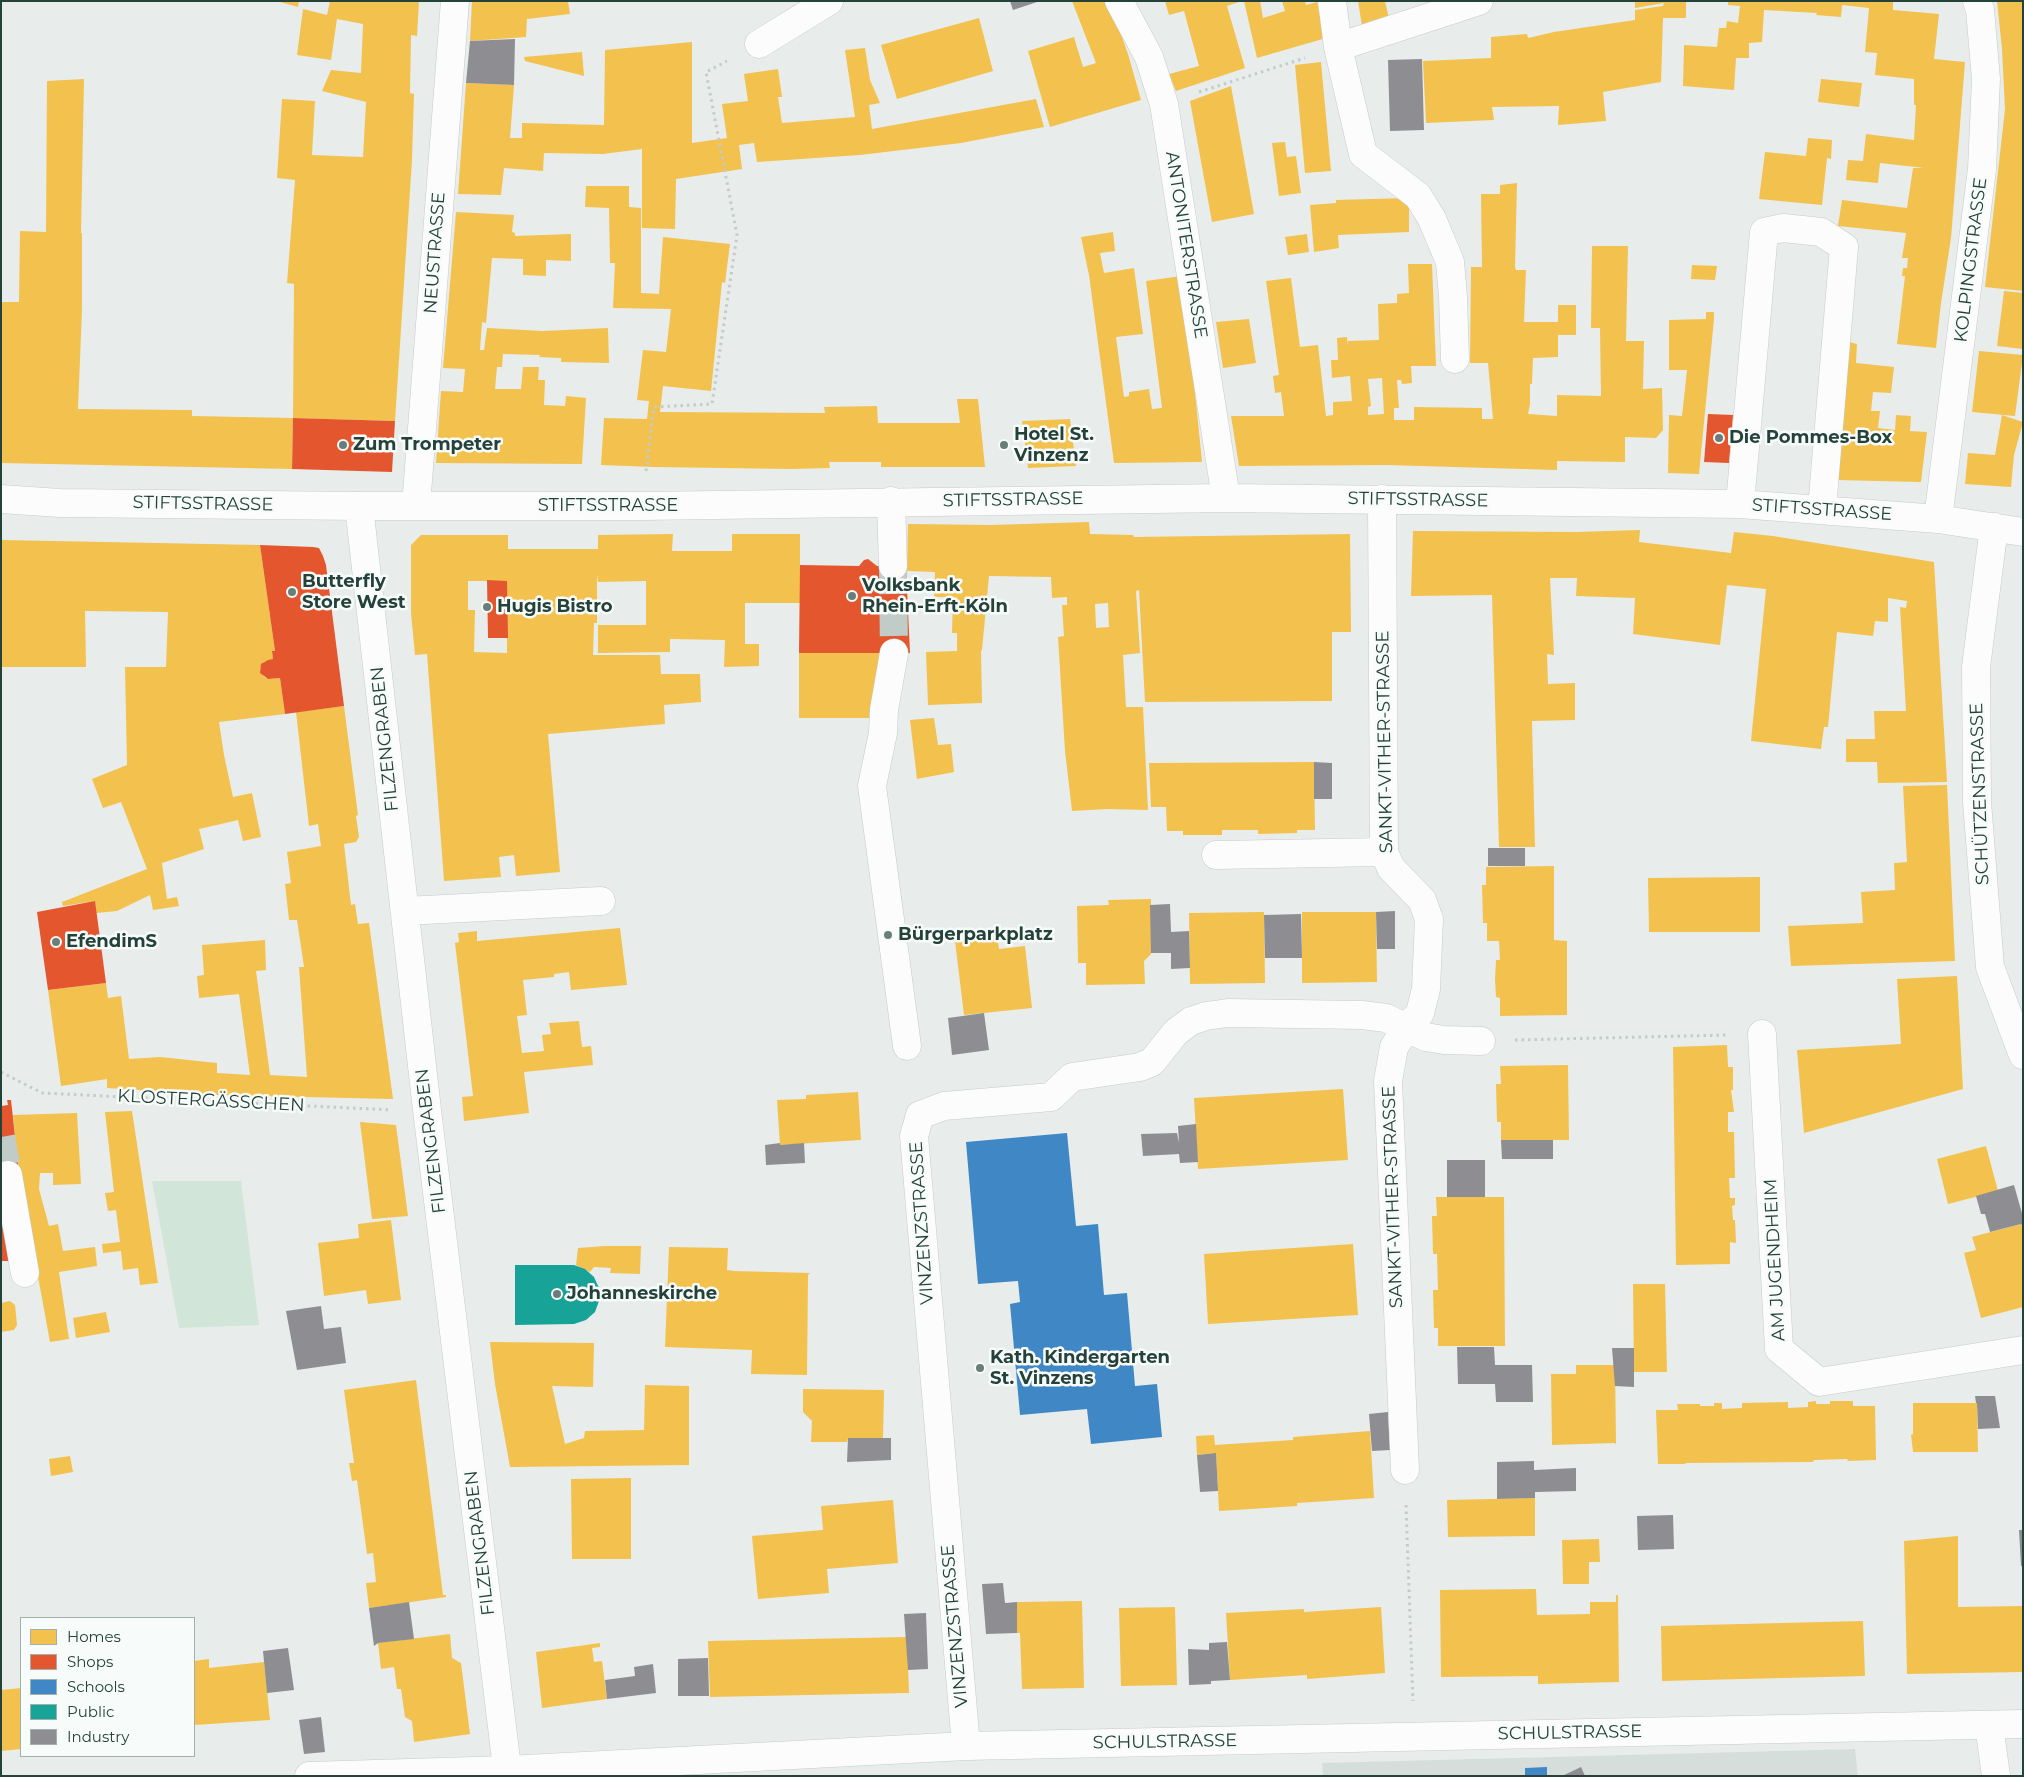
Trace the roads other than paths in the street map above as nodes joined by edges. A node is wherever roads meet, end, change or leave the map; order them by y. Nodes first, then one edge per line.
1 (455, 1) edge
2 (829, 1) edge
3 (1119, 1) edge
4 (1332, 1) edge
5 (1479, 1) edge
6 (1977, 1) edge
7 (759, 44) road end
8 (1338, 47) junction
9 (1455, 359) dead end
10 (1226, 498) junction
11 (1, 499) edge
12 (1382, 499) junction
13 (892, 501) junction
14 (1740, 504) junction
15 (359, 506) junction
16 (416, 506) junction
17 (1822, 509) junction
18 (1938, 519) junction
19 (1994, 527) junction
20 (2023, 532) edge
21 (893, 566) tunnel mouth
22 (894, 653) tunnel mouth
23 (1384, 852) junction
24 (1216, 855) dead end
25 (601, 901) dead end
26 (405, 911) junction
27 (1407, 1027) junction
28 (1762, 1034) road end
29 (1481, 1041) road end
30 (907, 1046) dead end
31 (2023, 1055) edge
32 (8, 1175) tunnel mouth
33 (24, 1273) dead end
34 (2023, 1350) edge
35 (1405, 1470) road end
36 (2023, 1724) edge
37 (1989, 1725) junction
38 (966, 1746) junction
39 (507, 1773) edge
40 (309, 1776) edge
41 (1996, 1776) edge

1 - 16 street, NEUSTRASSE
2 - 7 street
3 - 10 street, ANTONITERSTRASSE
4 - 8 street
5 - 8 street
6 - 18 street, KOLPINGSTRASSE
8 - 9 street
10 - 12 street, STIFTSSTRASSE
10 - 13 street, STIFTSSTRASSE
11 - 15 street, STIFTSSTRASSE
12 - 14 street, STIFTSSTRASSE
12 - 23 street, SANKT-VITHER-STRASSE
13 - 16 street, STIFTSSTRASSE
13 - 21 street
14 - 17 street, STIFTSSTRASSE
14 - 17 street
15 - 16 street, STIFTSSTRASSE
15 - 26 street, FILZENGRABEN
17 - 18 street, STIFTSSTRASSE
18 - 19 street, STIFTSSTRASSE
19 - 20 street, STIFTSSTRASSE
19 - 31 street, SCHÜTZENSTRASSE
22 - 30 street
23 - 24 street
23 - 27 street, SANKT-VITHER-STRASSE
25 - 26 street
26 - 39 street, FILZENGRABEN
27 - 29 street, VINZENZSTRASSE
27 - 35 street, SANKT-VITHER-STRASSE
27 - 38 street, VINZENZSTRASSE
28 - 34 street, AM JUGENDHEIM
32 - 33 street
36 - 37 street, SCHULSTRASSE
37 - 38 street, SCHULSTRASSE
37 - 41 street
38 - 39 street, SCHULSTRASSE
39 - 40 street, SCHULSTRASSE

